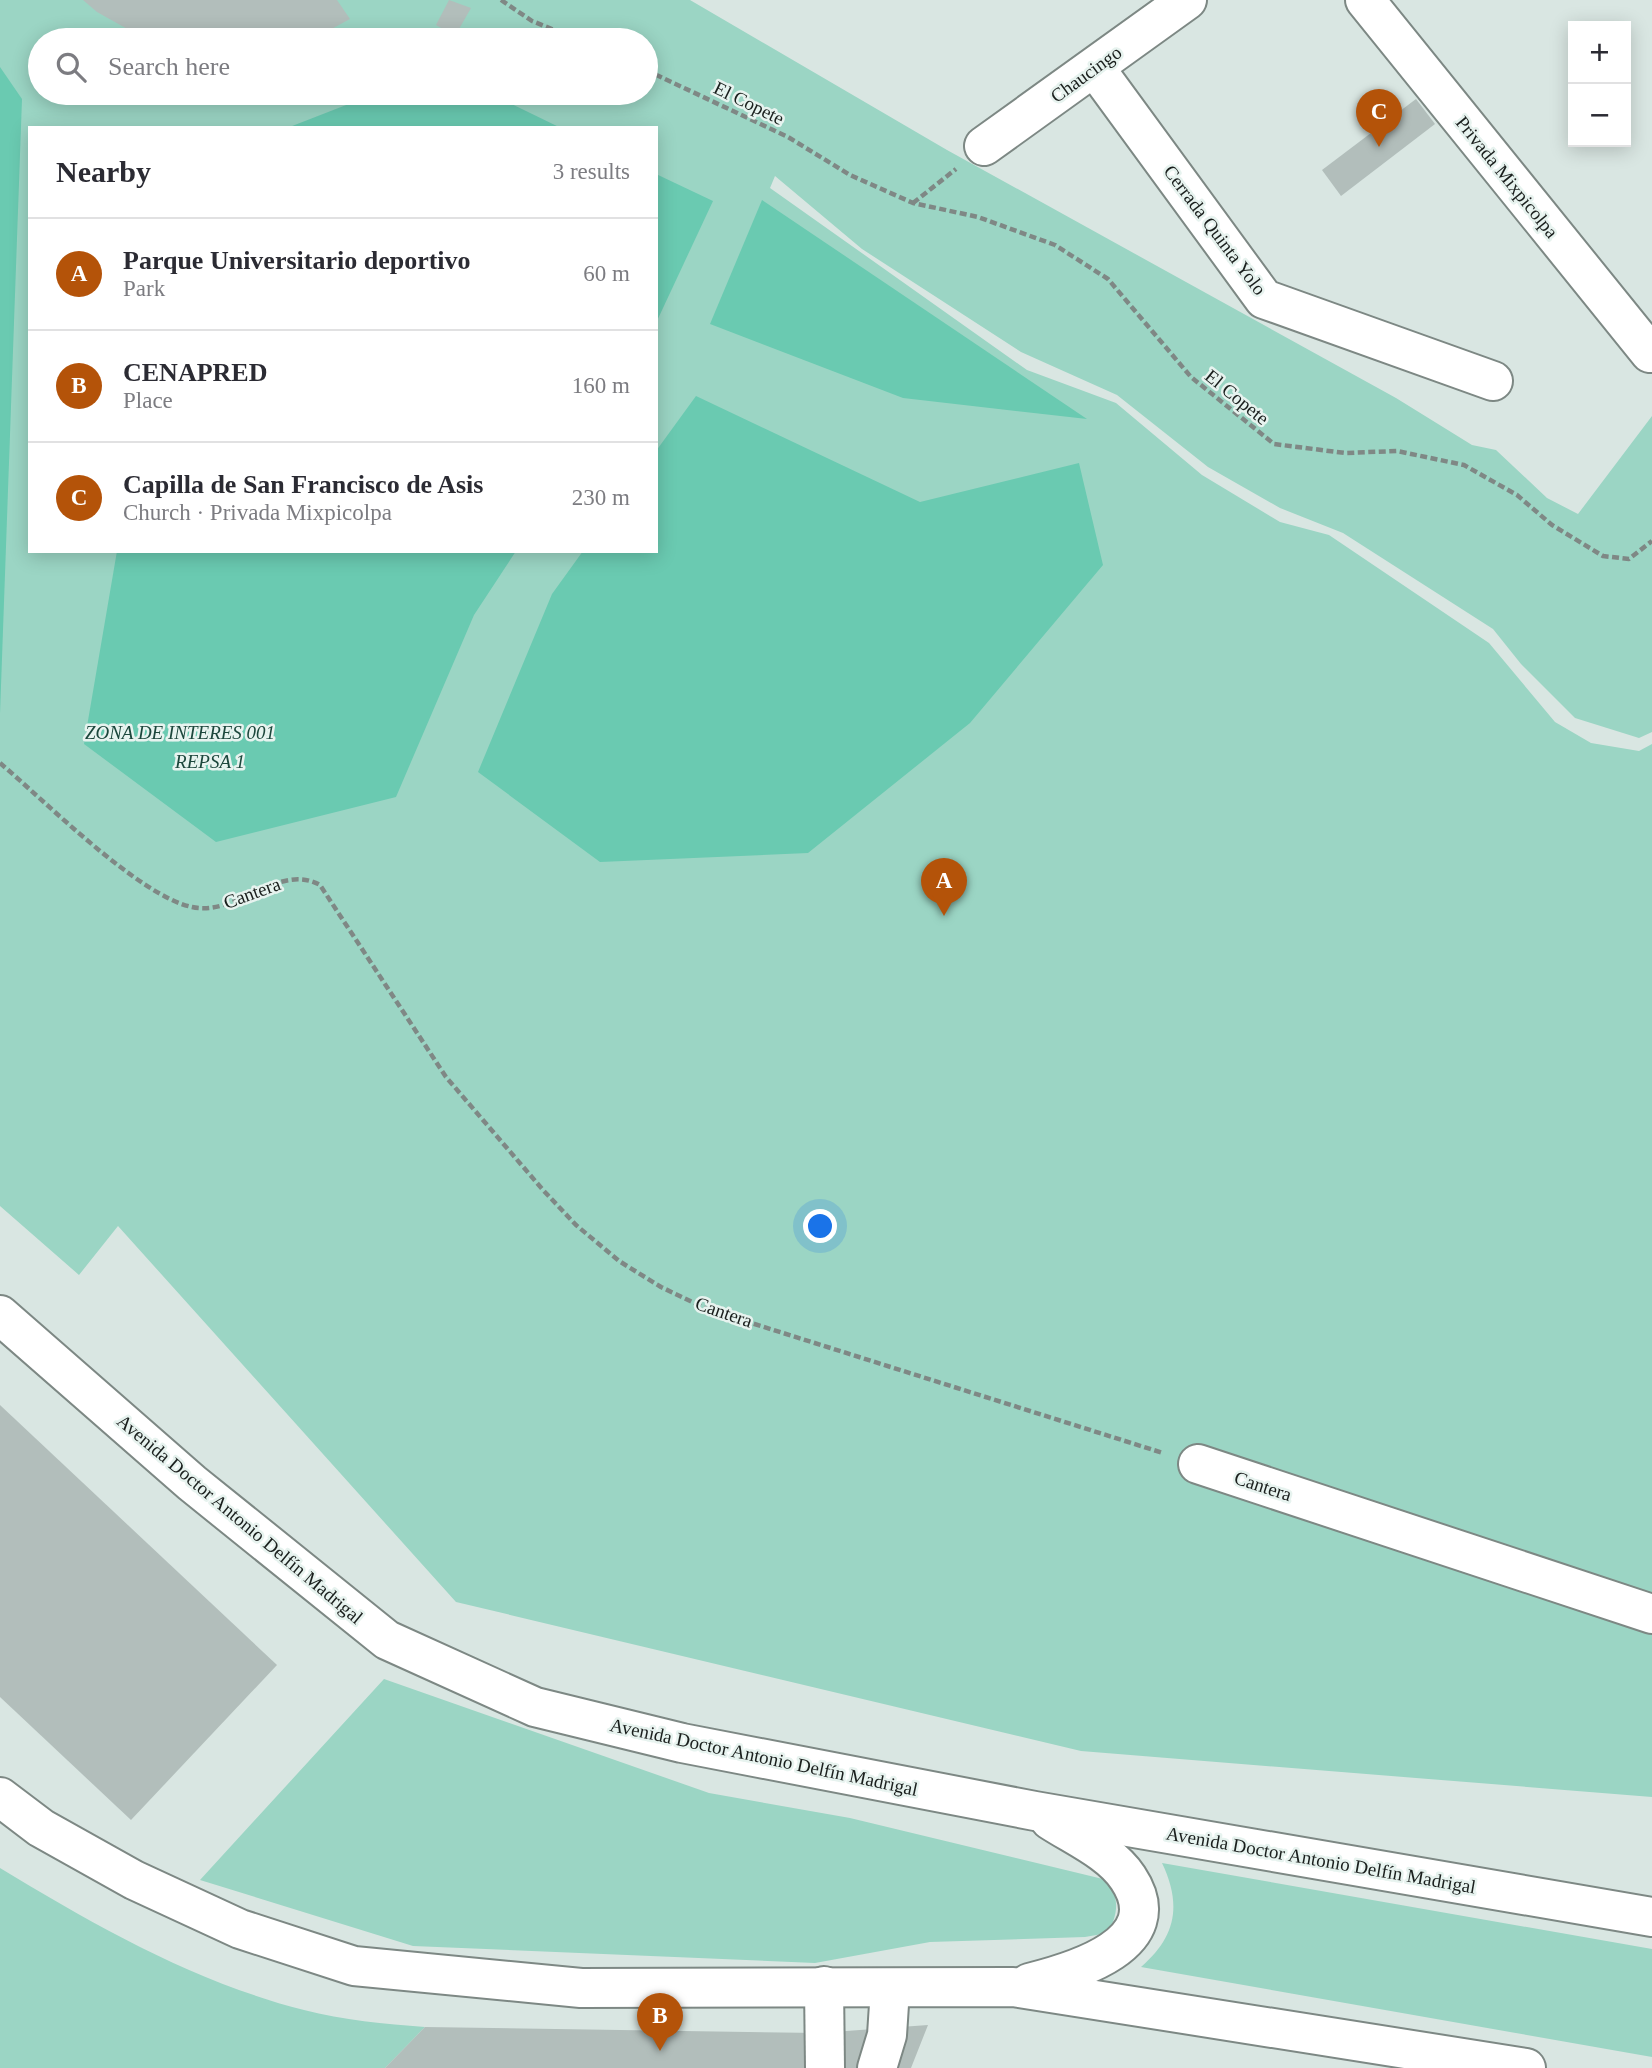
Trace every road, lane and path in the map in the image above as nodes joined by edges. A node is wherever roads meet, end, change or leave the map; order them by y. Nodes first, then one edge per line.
1 (500, 0) edge
2 (1187, 0) edge
3 (1364, 0) edge
4 (551, 28) edge
5 (1095, 68) junction
6 (658, 76) edge
7 (984, 146) joint
8 (913, 203) junction
9 (1650, 354) dead end
10 (1493, 381) dead end
11 (1652, 541) edge
12 (0, 763) edge
13 (0, 1315) edge
14 (1198, 1464) joint
15 (1652, 1614) edge
16 (0, 1797) edge
17 (1035, 1811) junction
18 (1652, 1917) edge
19 (824, 1986) junction
20 (1013, 1987) junction
21 (890, 1989) junction
22 (825, 2068) edge
23 (877, 2068) edge
24 (1526, 2068) edge

1 - 4 path
2 - 5 main road, Chaucingo
3 - 9 main road, Privada Mixpicolpa
5 - 7 main road, Chaucingo
5 - 10 main road, Cerrada Quinta Yolo
6 - 8 path, El Copete
7 - 8 path
8 - 11 path, El Copete
12 - 14 path, Cantera
13 - 17 main road, Avenida Doctor Antonio Delfín Madrigal
14 - 15 main road, Cantera
16 - 19 main road
17 - 18 main road, Avenida Doctor Antonio Delfín Madrigal
17 - 20 main road
19 - 21 main road
19 - 22 main road
20 - 21 main road
20 - 24 main road
21 - 23 main road

